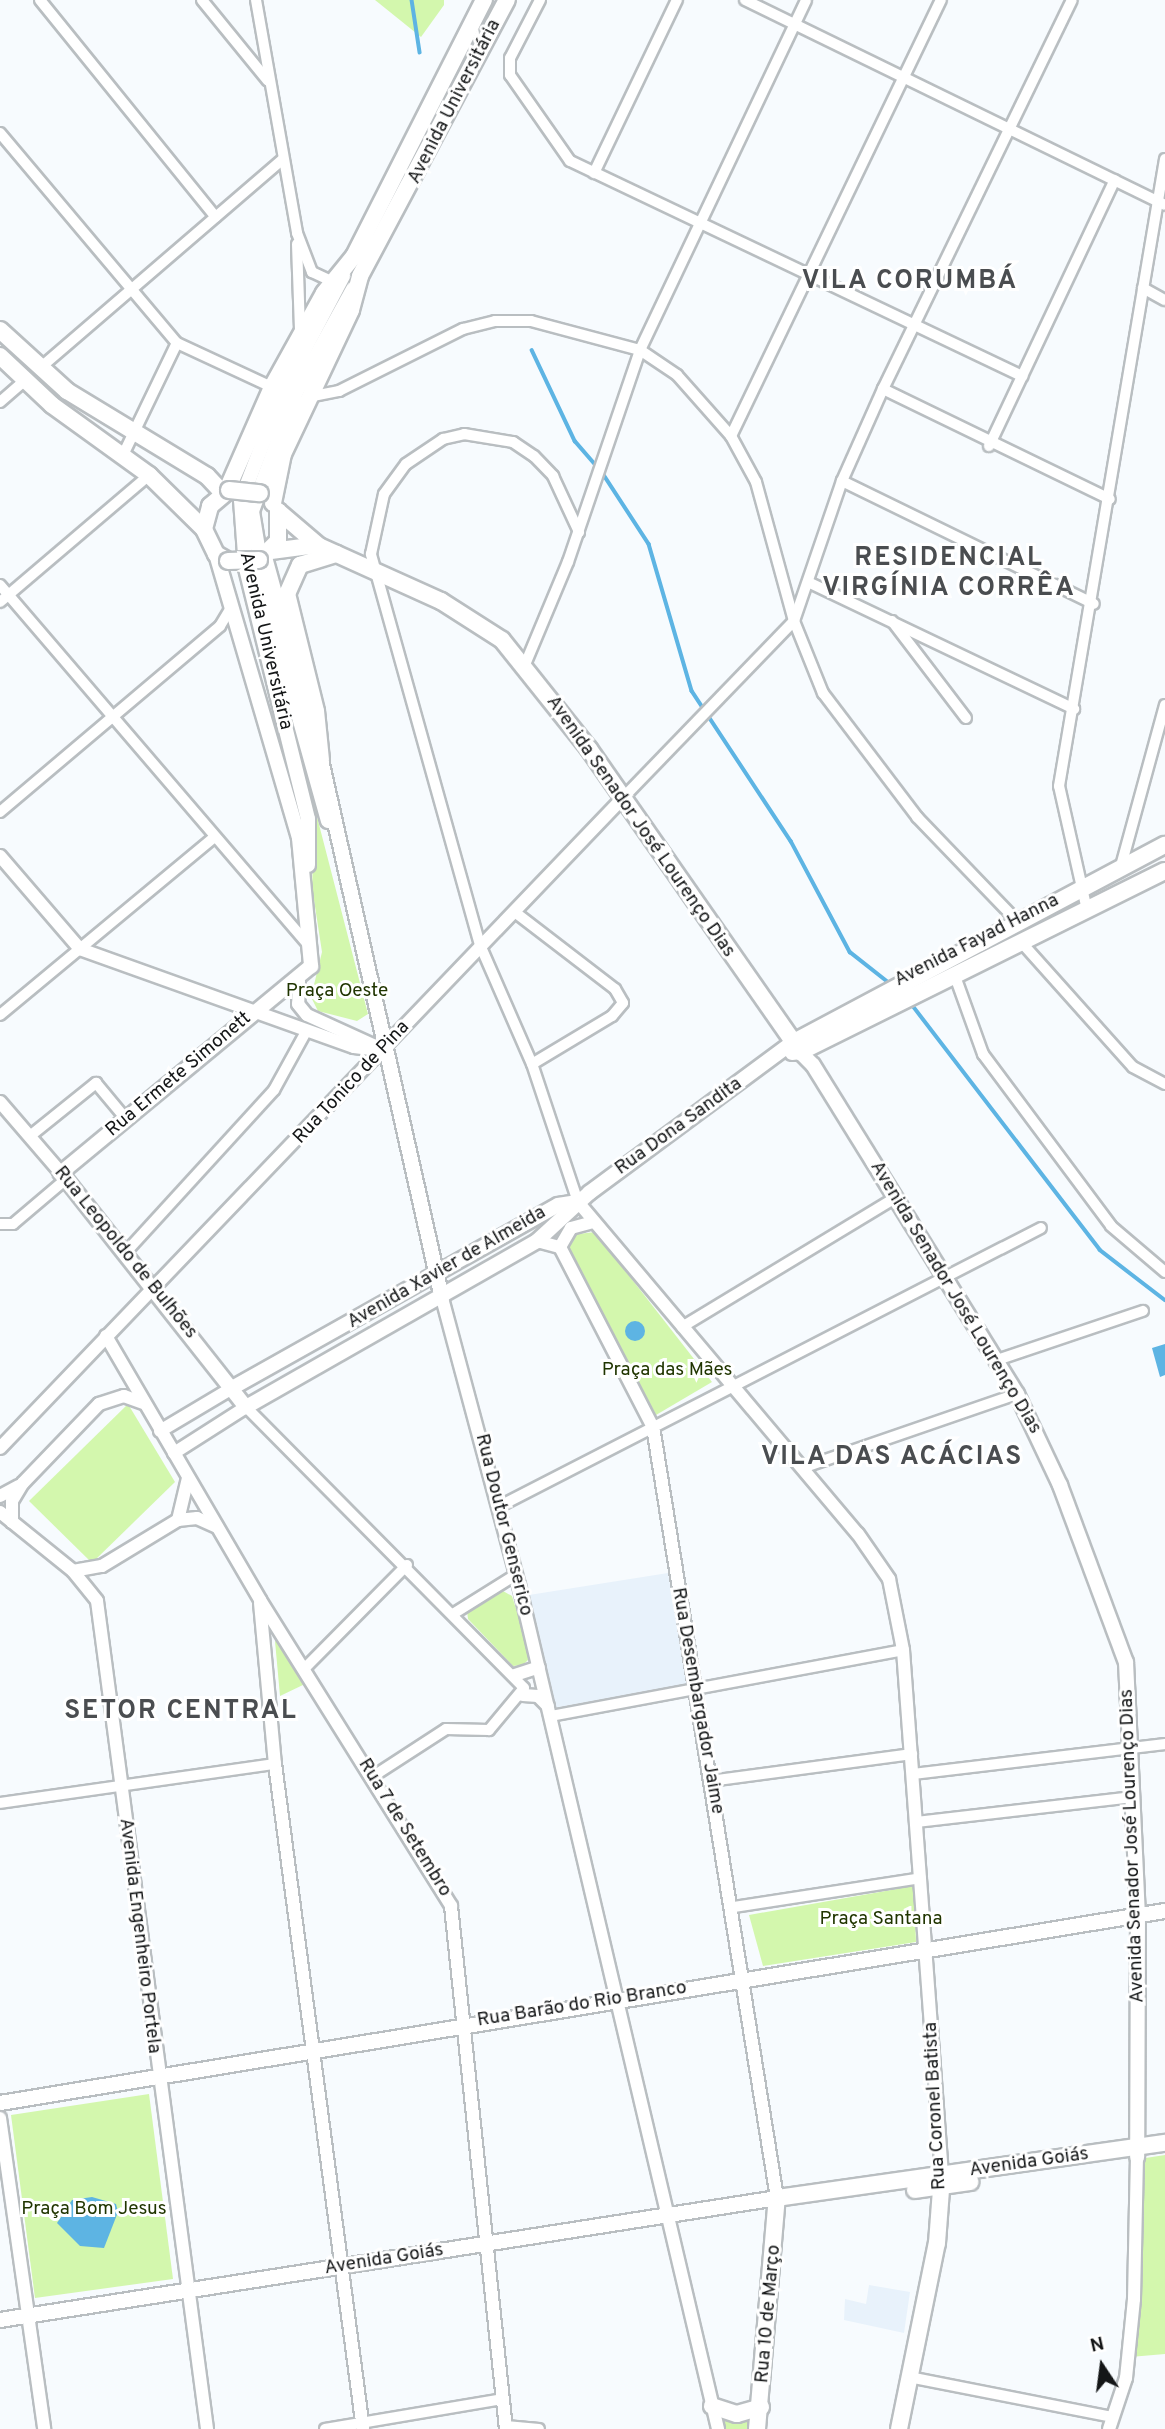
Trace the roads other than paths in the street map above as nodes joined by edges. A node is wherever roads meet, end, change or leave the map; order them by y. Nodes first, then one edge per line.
1 (40, 0) edge
2 (202, 0) edge
3 (256, 0) edge
4 (484, 0) edge
5 (508, 0) edge
6 (540, 0) edge
7 (677, 0) edge
8 (745, 0) edge
9 (806, 0) edge
10 (941, 0) edge
11 (1072, 0) edge
12 (795, 24) junction
13 (463, 40) junction
14 (480, 50) junction
15 (905, 75) junction
16 (270, 83) junction
17 (1012, 127) junction
18 (0, 133) edge
19 (1165, 159) edge
20 (282, 160) junction
21 (594, 173) junction
22 (1115, 180) junction
23 (1162, 203) edge
24 (216, 217) junction
25 (705, 225) junction
26 (297, 233) junction
27 (354, 256) junction
28 (809, 272) junction
29 (360, 276) junction
30 (333, 282) junction
31 (1143, 288) junction
32 (130, 292) junction
33 (1165, 300) edge
34 (915, 324) junction
35 (0, 330) edge
36 (300, 336) junction
37 (177, 342) junction
38 (640, 350) junction
39 (0, 356) edge
40 (40, 368) junction
41 (1022, 376) junction
42 (24, 381) junction
43 (272, 387) junction
44 (883, 389) junction
45 (307, 397) junction
46 (0, 402) edge
47 (132, 432) junction
48 (731, 436) junction
49 (989, 446) junction
50 (123, 455) junction
51 (149, 475) junction
52 (842, 481) junction
53 (226, 492) junction
54 (1110, 499) junction
55 (275, 507) junction
56 (204, 529) junction
57 (579, 533) junction
58 (319, 546) junction
59 (336, 554) junction
60 (265, 556) junction
61 (222, 557) junction
62 (375, 570) junction
63 (808, 582) junction
64 (0, 585) edge
65 (9, 595) junction
66 (232, 600) junction
67 (0, 602) edge
68 (1094, 604) junction
69 (890, 618) junction
70 (794, 621) junction
71 (524, 667) junction
72 (1165, 705) edge
73 (1074, 709) junction
74 (111, 717) junction
75 (966, 718) dead end
76 (321, 760) junction
77 (622, 799) junction
78 (0, 812) edge
79 (213, 838) junction
80 (1165, 845) edge
81 (342, 850) junction
82 (0, 856) edge
83 (1121, 866) junction
84 (1165, 871) edge
85 (305, 880) junction
86 (1080, 888) junction
87 (1087, 910) junction
88 (516, 913) junction
89 (1015, 919) junction
90 (1023, 943) junction
91 (480, 945) junction
92 (80, 949) junction
93 (313, 950) junction
94 (956, 979) junction
95 (299, 981) junction
96 (255, 1012) junction
97 (0, 1015) edge
98 (307, 1030) junction
99 (791, 1049) junction
100 (385, 1051) junction
101 (533, 1064) junction
102 (1165, 1084) edge
103 (0, 1102) edge
104 (125, 1119) junction
105 (30, 1136) junction
106 (63, 1176) junction
107 (897, 1197) junction
108 (578, 1202) junction
109 (593, 1222) junction
110 (0, 1224) edge
111 (1041, 1228) dead end
112 (537, 1241) junction
113 (560, 1247) junction
114 (127, 1251) junction
115 (1165, 1272) edge
116 (945, 1274) junction
117 (436, 1275) junction
118 (155, 1286) junction
119 (442, 1298) junction
120 (1143, 1311) dead end
121 (682, 1326) junction
122 (106, 1336) junction
123 (996, 1360) junction
124 (730, 1386) junction
125 (232, 1388) junction
126 (1017, 1394) junction
127 (144, 1403) junction
128 (246, 1407) junction
129 (653, 1427) junction
130 (160, 1431) junction
131 (1, 1448) edge
132 (174, 1453) junction
133 (802, 1468) junction
134 (188, 1477) junction
135 (23, 1483) junction
136 (0, 1496) edge
137 (500, 1506) junction
138 (0, 1512) edge
139 (178, 1520) junction
140 (12, 1522) junction
141 (223, 1535) junction
142 (407, 1565) junction
143 (73, 1571) junction
144 (517, 1574) junction
145 (260, 1600) junction
146 (453, 1614) junction
147 (903, 1650) junction
148 (540, 1667) junction
149 (305, 1668) junction
150 (515, 1675) junction
151 (694, 1688) junction
152 (523, 1695) junction
153 (550, 1711) junction
154 (1165, 1744) edge
155 (1131, 1747) junction
156 (912, 1754) junction
157 (275, 1764) junction
158 (913, 1774) junction
159 (372, 1777) junction
160 (710, 1781) junction
161 (121, 1786) junction
162 (1133, 1797) junction
163 (0, 1803) edge
164 (917, 1822) junction
165 (921, 1878) junction
166 (734, 1907) junction
167 (1165, 1911) edge
168 (1138, 1916) junction
169 (927, 1947) junction
170 (745, 1978) junction
171 (616, 2000) junction
172 (464, 2025) junction
173 (317, 2049) junction
174 (157, 2076) junction
175 (0, 2103) edge
176 (0, 2118) edge
177 (1165, 2143) edge
178 (1138, 2152) junction
179 (1165, 2153) edge
180 (942, 2181) junction
181 (774, 2203) junction
182 (667, 2215) junction
183 (486, 2245) junction
184 (341, 2267) junction
185 (187, 2291) junction
186 (29, 2315) junction
187 (0, 2320) edge
188 (909, 2377) junction
189 (503, 2399) junction
190 (712, 2406) junction
191 (761, 2407) junction
192 (1111, 2423) edge
193 (363, 2426) edge
194 (506, 2427) edge
195 (44, 2429) edge
196 (207, 2429) edge
197 (325, 2429) edge
198 (539, 2429) edge
199 (718, 2429) edge
200 (757, 2429) edge
201 (899, 2429) edge

1 - 24 street
2 - 16 street
3 - 16 street
4 - 13 main road, Avenida Universitária
5 - 14 main road, Avenida Universitária
6 - 21 street
7 - 21 street
8 - 12 street
9 - 12 street
10 - 15 street
11 - 17 street
12 - 15 street
12 - 25 street
13 - 14 main road
13 - 27 main road, Avenida Universitária
14 - 29 main road, Avenida Universitária
15 - 17 street
15 - 28 street
16 - 20 street
17 - 22 street
17 - 34 street
18 - 32 street
19 - 23 street
20 - 24 street
20 - 26 street
21 - 25 street
22 - 23 street
22 - 41 street
23 - 31 street
24 - 32 street
25 - 28 street
25 - 38 street
26 - 30 street
26 - 36 street
27 - 30 main road, Avenida Universitária
27 - 85 main road, Avenida Universitária
28 - 34 street
28 - 48 street
29 - 45 main road, Avenida Universitária
29 - 81 main road, Avenida Universitária
30 - 36 main road, Avenida Universitária
31 - 33 street
31 - 54 street
32 - 37 street
32 - 40 street
34 - 41 street
34 - 44 street
35 - 40 main road
36 - 43 main road, Avenida Universitária
37 - 43 street
37 - 47 street
38 - 45 street
38 - 48 street
38 - 57 street
39 - 42 main road
40 - 47 main road
41 - 49 street
42 - 46 street
42 - 50 main road
43 - 53 main road, Avenida Universitária
44 - 49 street
44 - 52 street
45 - 55 main road, Avenida Universitária
47 - 50 street
47 - 53 main road
48 - 70 street
49 - 54 street
50 - 51 main road
51 - 56 main road
51 - 65 street
52 - 63 street
52 - 68 street
53 - 55 main road, bridge
53 - 56 main road
54 - 68 street
55 - 58 main road, Avenida Senador José Lourenço Dias
55 - 60 main road
56 - 61 main road
57 - 62 street
57 - 71 street
58 - 59 main road, Avenida Senador José Lourenço Dias
58 - 60 main road
59 - 62 main road, Avenida Senador José Lourenço Dias
59 - 76 main road
60 - 61 main road, bridge
60 - 76 main road, Avenida Universitária
61 - 66 main road, Avenida Universitária
62 - 71 main road, Avenida Senador José Lourenço Dias
62 - 91 street
63 - 69 street
63 - 70 street
64 - 65 street
65 - 67 street
65 - 74 street
66 - 74 street
66 - 85 main road, Avenida Universitária
68 - 73 street
69 - 73 street
69 - 75 street
70 - 77 street, Rua Tonico de Pina
70 - 89 street
71 - 77 main road, Avenida Senador José Lourenço Dias
72 - 83 street
73 - 86 street
74 - 78 street
74 - 79 street
76 - 81 main road, Avenida Universitária
77 - 88 street, Rua Tonico de Pina
77 - 99 main road, Avenida Senador José Lourenço Dias
79 - 92 street
79 - 93 street
80 - 83 main road, Avenida Fayad Hanna
81 - 100 main road, Avenida Universitária
82 - 92 street
83 - 86 main road, Avenida Fayad Hanna
84 - 87 main road, Avenida Fayad Hanna
85 - 93 main road, Avenida Universitária
86 - 87 street
86 - 89 main road, Avenida Fayad Hanna
87 - 90 main road, Avenida Fayad Hanna
88 - 91 street, Rua Tonico de Pina
88 - 101 street
89 - 99 main road, Avenida Fayad Hanna
90 - 94 main road, Avenida Fayad Hanna
90 - 102 street
91 - 100 street, Rua Tonico de Pina
91 - 101 street
92 - 96 street
92 - 97 street
93 - 95 main road
94 - 99 main road, Avenida Fayad Hanna
94 - 115 street
95 - 96 main road, Rua Ermete Simonett
95 - 100 street
96 - 98 street
96 - 104 main road, Rua Ermete Simonett
98 - 100 street
98 - 114 street
99 - 107 main road, Avenida Senador José Lourenço Dias
99 - 108 main road, Rua Dona Sandita
100 - 117 main road, Rua Doutor Genserico
100 - 118 street, Rua Tonico de Pina
101 - 108 street
103 - 105 street, Rua Leopoldo de Bulhões
104 - 105 street
104 - 106 main road, Rua Ermete Simonett
105 - 106 street, Rua Leopoldo de Bulhões
106 - 110 street, Rua Ermete Simonett
106 - 114 main road, Rua Leopoldo de Bulhões
107 - 116 main road, Avenida Senador José Lourenço Dias
107 - 121 street
108 - 109 street, Rua Coronel Batista
108 - 112 main road, Avenida Xavier de Almeida
108 - 117 main road, Avenida Xavier de Almeida
109 - 113 street
109 - 121 street, Rua Coronel Batista
111 - 116 street
112 - 113 street
112 - 119 main road, Avenida Xavier de Almeida
113 - 129 street, Rua Desembargador Jaime
114 - 118 main road, Rua Leopoldo de Bulhões
116 - 123 main road, Avenida Senador José Lourenço Dias
116 - 124 street
117 - 119 main road, Rua Doutor Genserico
117 - 125 main road, Avenida Xavier de Almeida
118 - 122 street, Rua Tonico de Pina
118 - 125 main road, Rua Leopoldo de Bulhões
119 - 128 main road, Avenida Xavier de Almeida
119 - 137 street, Rua Doutor Genserico
120 - 123 street
121 - 124 street, Rua Coronel Batista
122 - 127 street, Rua 7 de Setembro
122 - 131 street, Rua Tonico de Pina
123 - 126 main road, Avenida Senador José Lourenço Dias
124 - 129 street
124 - 133 street, Rua Coronel Batista
125 - 128 main road, Rua Leopoldo de Bulhões
125 - 130 street, Avenida Xavier de Almeida
126 - 133 street
126 - 155 main road, Avenida Senador José Lourenço Dias
127 - 130 street, Rua 7 de Setembro
127 - 135 street
128 - 132 street, Avenida Xavier de Almeida
128 - 142 street
129 - 137 street
129 - 151 street, Rua Desembargador Jaime
130 - 132 street, Rua 7 de Setembro
132 - 134 street, Rua 7 de Setembro
133 - 147 street, Rua Coronel Batista
134 - 139 street
134 - 141 street, Rua 7 de Setembro
135 - 136 street
135 - 140 street
137 - 144 street, Rua Doutor Genserico
138 - 140 street
139 - 141 street
139 - 143 street
140 - 143 street
141 - 145 street, Rua 7 de Setembro
142 - 146 street
142 - 149 street
143 - 161 street, Avenida Engenheiro Portela
144 - 146 street
144 - 148 street, Rua Doutor Genserico
145 - 149 street, Rua 7 de Setembro
145 - 157 street
146 - 150 street
147 - 151 street
147 - 156 street, Rua Coronel Batista
148 - 150 street
148 - 153 street, Rua Doutor Genserico
149 - 159 street, Rua 7 de Setembro
150 - 152 street
151 - 153 street
151 - 160 street, Rua Desembargador Jaime
152 - 153 street
152 - 159 street
153 - 171 street, Rua Doutor Genserico
154 - 155 street
155 - 158 street
155 - 162 main road, Avenida Senador José Lourenço Dias
156 - 158 street, Rua Coronel Batista
156 - 160 street
157 - 161 street
157 - 173 street
158 - 164 street, Rua Coronel Batista
159 - 172 street, Rua 7 de Setembro
160 - 166 street, Rua Desembargador Jaime
161 - 163 street
161 - 174 street, Avenida Engenheiro Portela
162 - 164 street
162 - 168 main road, Avenida Senador José Lourenço Dias
164 - 165 street, Rua Coronel Batista
165 - 166 street
165 - 169 street, Rua Coronel Batista
166 - 170 street, Rua Desembargador Jaime
167 - 168 main road, Rua Barão do Rio Branco
168 - 169 main road, Rua Barão do Rio Branco
168 - 178 main road, Avenida Senador José Lourenço Dias
169 - 170 main road, Rua Barão do Rio Branco
169 - 180 street, Rua Coronel Batista
170 - 171 main road, Rua Barão do Rio Branco
170 - 181 street, Rua Desembargador Jaime
171 - 172 main road, Rua Barão do Rio Branco
171 - 182 street, Rua Doutor Genserico
172 - 173 main road, Rua Barão do Rio Branco
172 - 183 street, Rua 7 de Setembro
173 - 174 main road, Rua Barão do Rio Branco
173 - 184 street
174 - 175 main road, Rua Barão do Rio Branco
174 - 185 street, Avenida Engenheiro Portela
176 - 186 street
177 - 178 main road, Avenida Goiás
178 - 179 main road, Avenida Goiás
178 - 180 main road, Avenida Goiás
178 - 192 street, Avenida Senador José Lourenço Dias
180 - 181 main road, Avenida Goiás
180 - 188 main road, Rua Coronel Batista
181 - 182 main road, Avenida Goiás
181 - 191 main road, Rua 10 de Março
182 - 183 main road, Avenida Goiás
182 - 190 street, Rua Doutor Genserico
183 - 184 main road, Avenida Goiás
183 - 189 street, Rua 7 de Setembro
184 - 185 main road, Avenida Goiás
184 - 193 street
185 - 186 main road, Avenida Goiás
185 - 196 street, Avenida Engenheiro Portela
186 - 187 main road, Avenida Goiás
186 - 195 street
188 - 192 street
188 - 201 main road, Rua Coronel Batista
189 - 193 street
189 - 194 street, Rua 7 de Setembro
190 - 191 main road
190 - 199 street, Rua Doutor Genserico
191 - 200 main road, Rua 10 de Março
193 - 197 street
194 - 198 street

